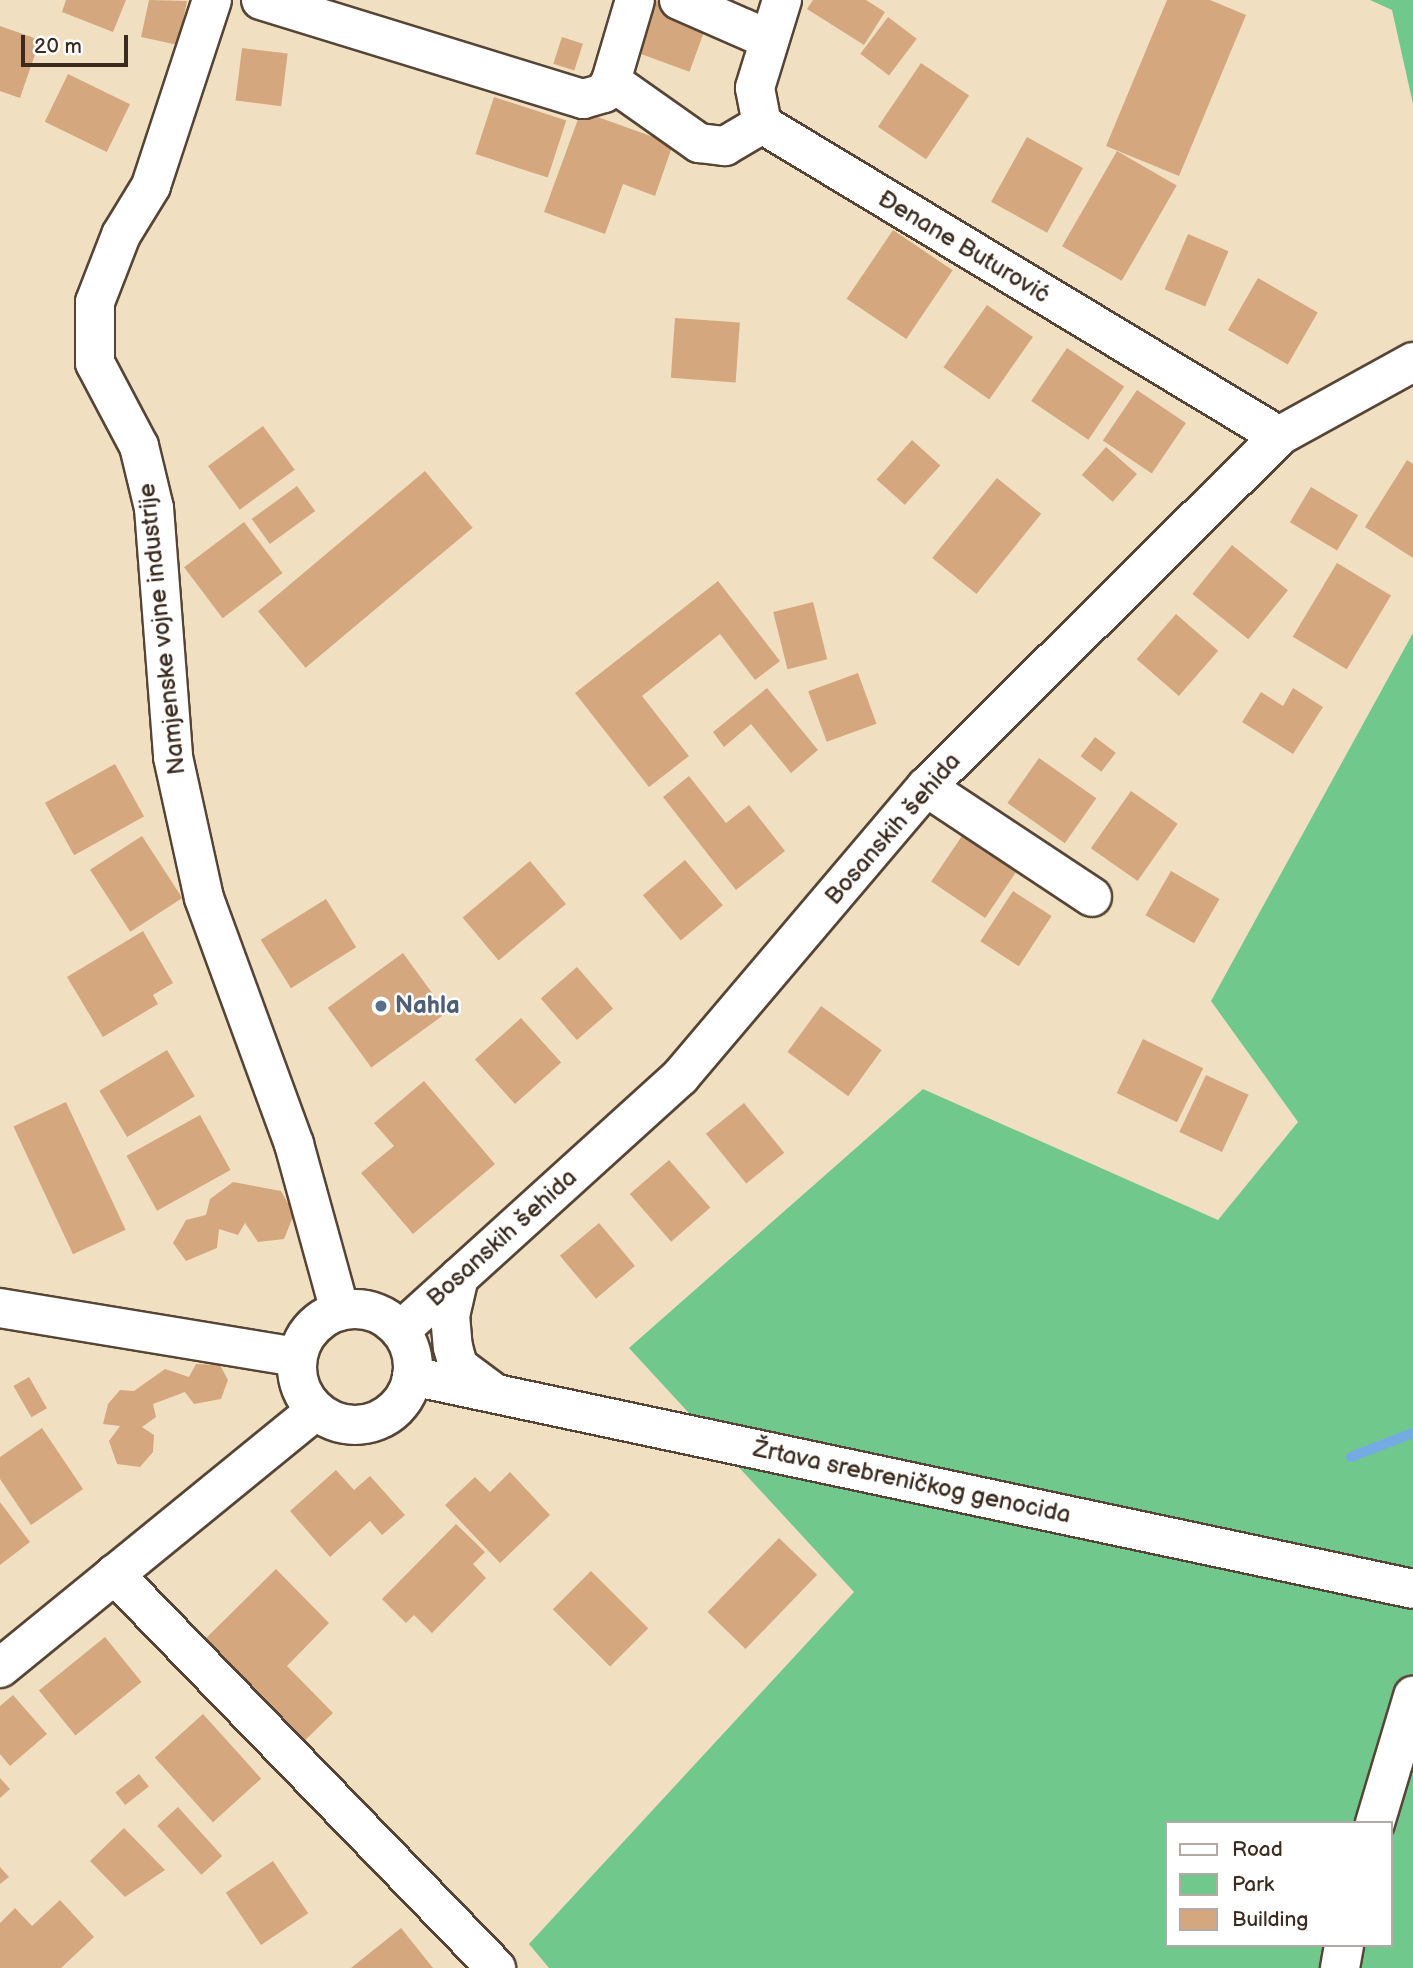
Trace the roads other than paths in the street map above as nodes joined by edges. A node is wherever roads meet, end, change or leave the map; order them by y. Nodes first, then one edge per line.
1 (212, 0) edge
2 (261, 0) edge
3 (635, 0) edge
4 (679, 0) edge
5 (782, 0) edge
6 (768, 39) junction
7 (611, 81) junction
8 (762, 124) junction
9 (1413, 362) edge
10 (1279, 436) junction
11 (926, 787) junction
12 (1092, 897) dead end
13 (459, 1277) junction
14 (0, 1308) edge
15 (340, 1311) junction
16 (401, 1330) junction
17 (222, 1344) junction
18 (296, 1357) junction
19 (412, 1376) junction
20 (495, 1394) junction
21 (315, 1410) junction
22 (269, 1448) junction
23 (114, 1574) junction
24 (1413, 1589) edge
25 (0, 1668) edge
26 (1411, 1707) edge
27 (1401, 1785) edge
28 (1376, 1821) edge
29 (1343, 1947) edge
30 (496, 1968) edge
31 (1340, 1968) edge

1 - 15 street, Namjenske vojne industrije
2 - 7 street
3 - 7 street
4 - 6 street
5 - 6 street
6 - 8 street
7 - 8 street
8 - 10 street, Đenane Buturović
9 - 10 street, Bosanskih šehida
10 - 11 street, Bosanskih šehida
11 - 12 street
11 - 13 street, Bosanskih šehida
13 - 16 street, Bosanskih šehida
13 - 20 street
14 - 17 street
15 - 16 street
15 - 18 street
16 - 19 street
17 - 18 street
17 - 22 street
18 - 21 street
19 - 20 street, Žrtava srebreničkog genocida
19 - 21 street
20 - 24 street, Žrtava srebreničkog genocida
21 - 22 street
22 - 23 street
23 - 25 street
23 - 30 street
26 - 27 street
27 - 28 street
29 - 31 street

